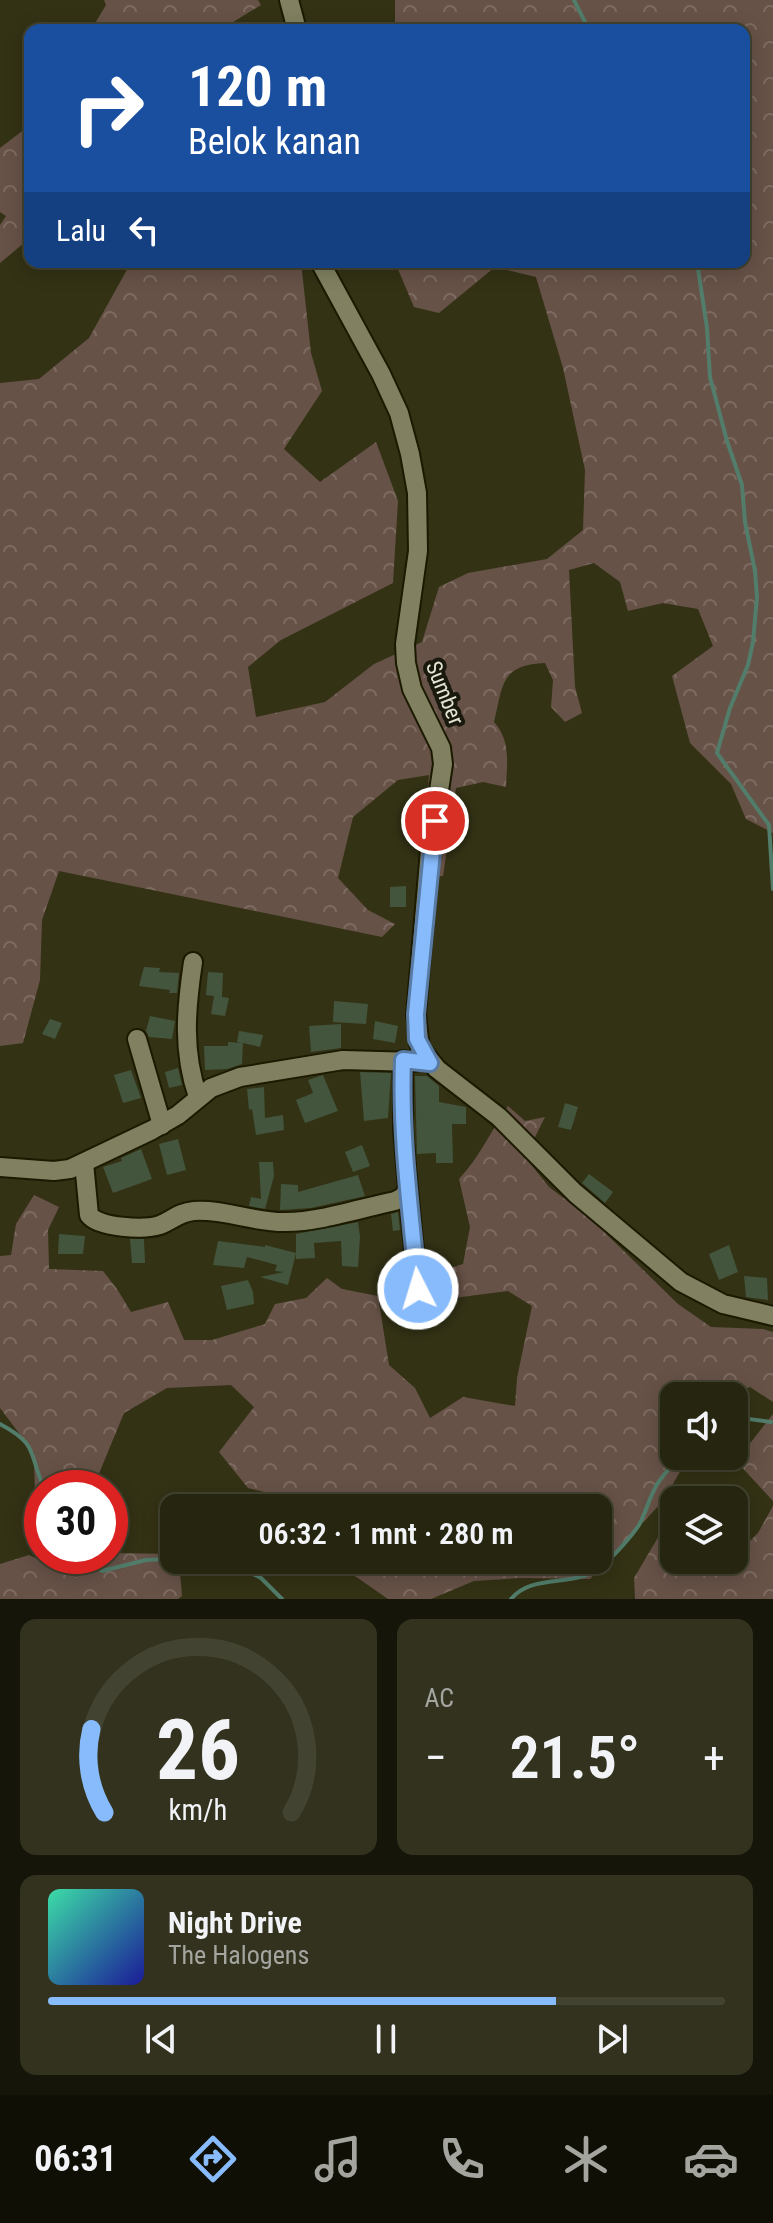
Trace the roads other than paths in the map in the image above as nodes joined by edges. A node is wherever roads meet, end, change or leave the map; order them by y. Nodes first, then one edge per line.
1 (289, 0) edge
2 (295, 24) edge
3 (323, 268) edge
4 (193, 962) dead end
5 (137, 1039) dead end
6 (403, 1060) junction
7 (430, 1063) junction
8 (198, 1097) junction
9 (162, 1125) junction
10 (84, 1163) junction
11 (0, 1167) edge
12 (408, 1189) junction
13 (418, 1289) dead end
14 (773, 1316) edge

1 - 2 street
3 - 7 street, Sumber
4 - 8 street
5 - 9 street
6 - 7 street
6 - 8 street
6 - 12 street
7 - 14 street
8 - 9 street
9 - 10 street
10 - 11 street
10 - 12 street
12 - 13 street

